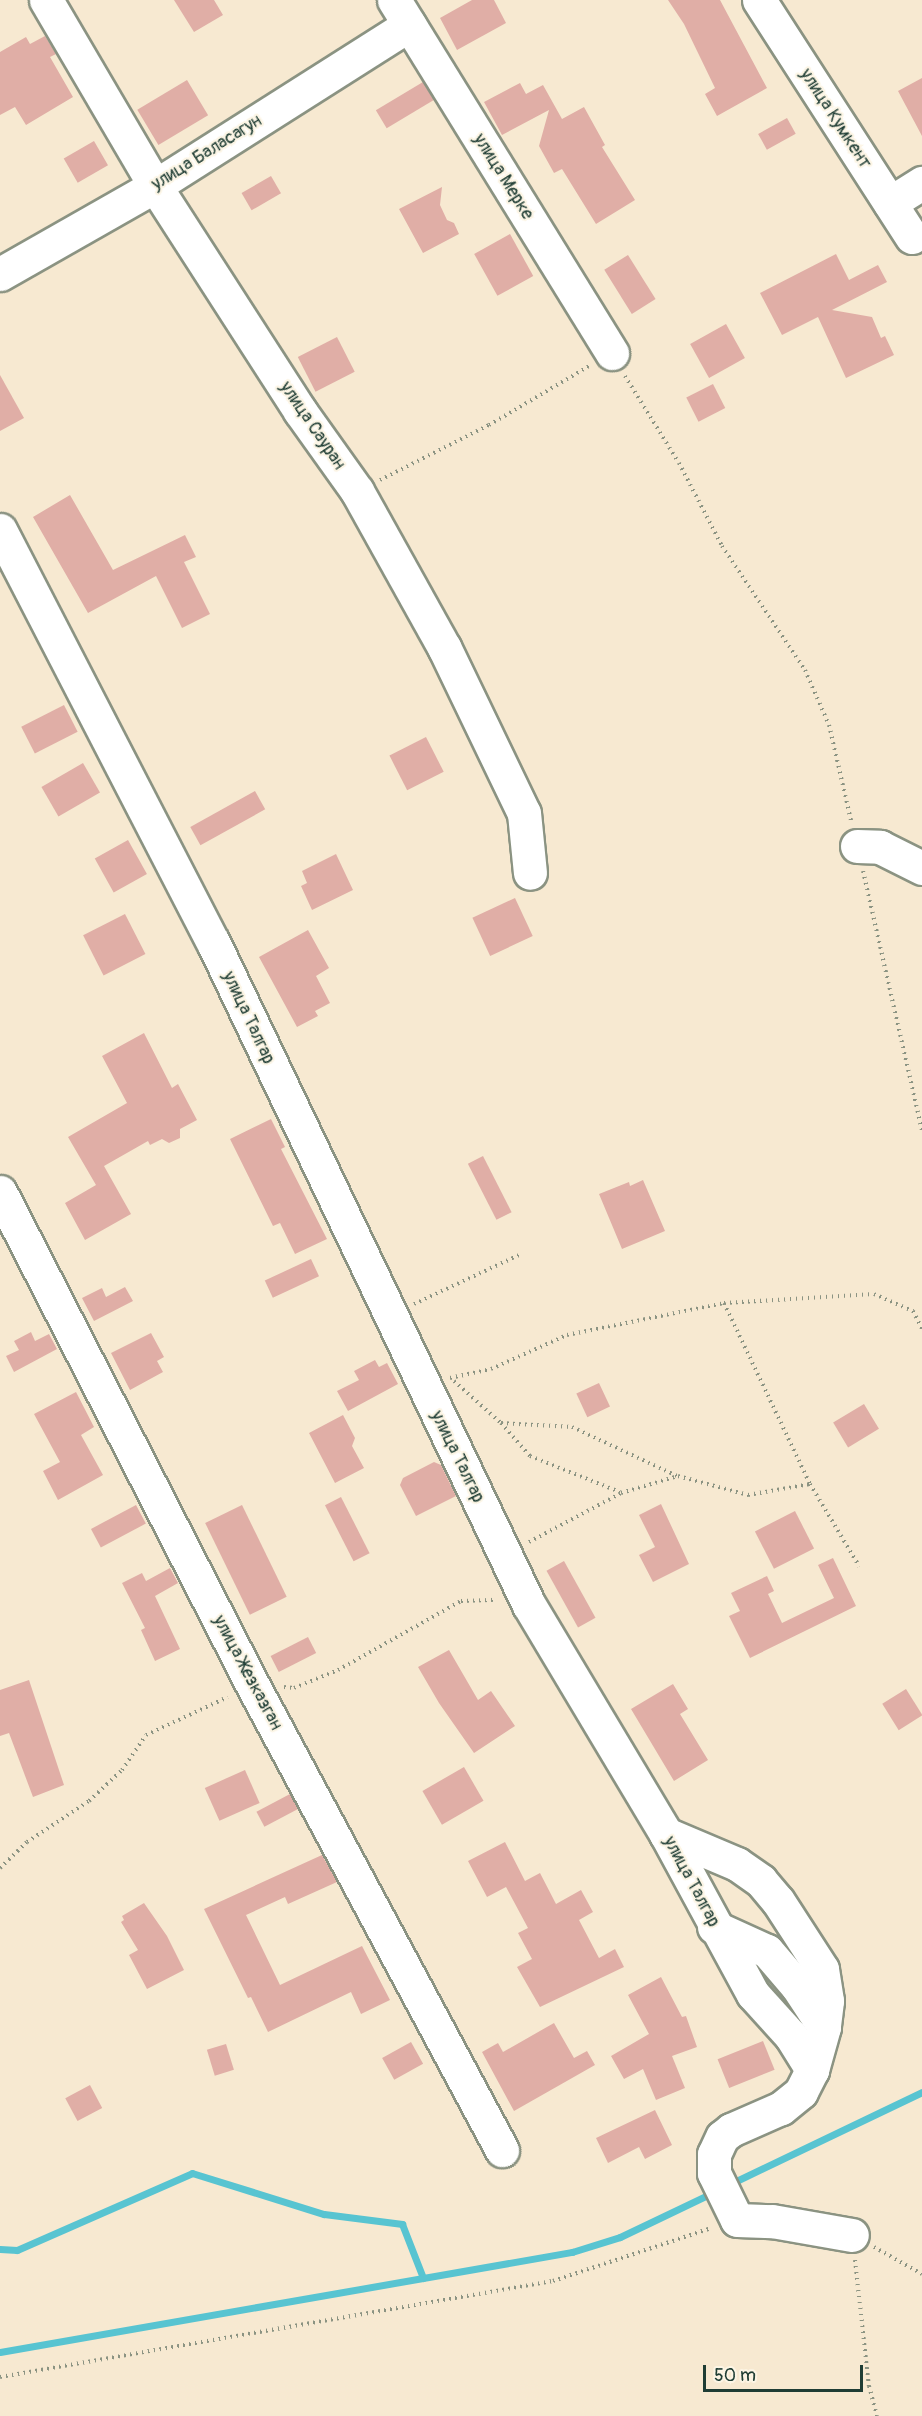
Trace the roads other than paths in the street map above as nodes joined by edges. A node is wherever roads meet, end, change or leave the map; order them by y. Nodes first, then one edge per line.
1 (46, 0) edge
2 (759, 0) edge
3 (402, 13) edge
4 (922, 183) edge
5 (155, 186) junction
6 (890, 203) junction
7 (912, 237) dead end
8 (0, 274) edge
9 (612, 353) road end
10 (0, 531) edge
11 (857, 846) road end
12 (922, 868) edge
13 (530, 873) dead end
14 (0, 1192) edge
15 (666, 1834) junction
16 (714, 1927) junction
17 (824, 2027) junction
18 (812, 2070) junction
19 (502, 2150) dead end
20 (852, 2235) road end

1 - 5 street, улица Сауран
2 - 6 street, улица Кумкент
3 - 5 street, улица Баласагун
3 - 9 street, улица Мерке
4 - 6 street
5 - 8 street, улица Баласагун
5 - 13 street, улица Сауран
6 - 7 street, улица Кумкент
10 - 15 street, улица Талгар
11 - 12 street
14 - 19 street, улица Жезказган
15 - 16 street, улица Талгар
15 - 17 street
16 - 17 street
16 - 18 street, улица Талгар
17 - 18 street
18 - 20 street

